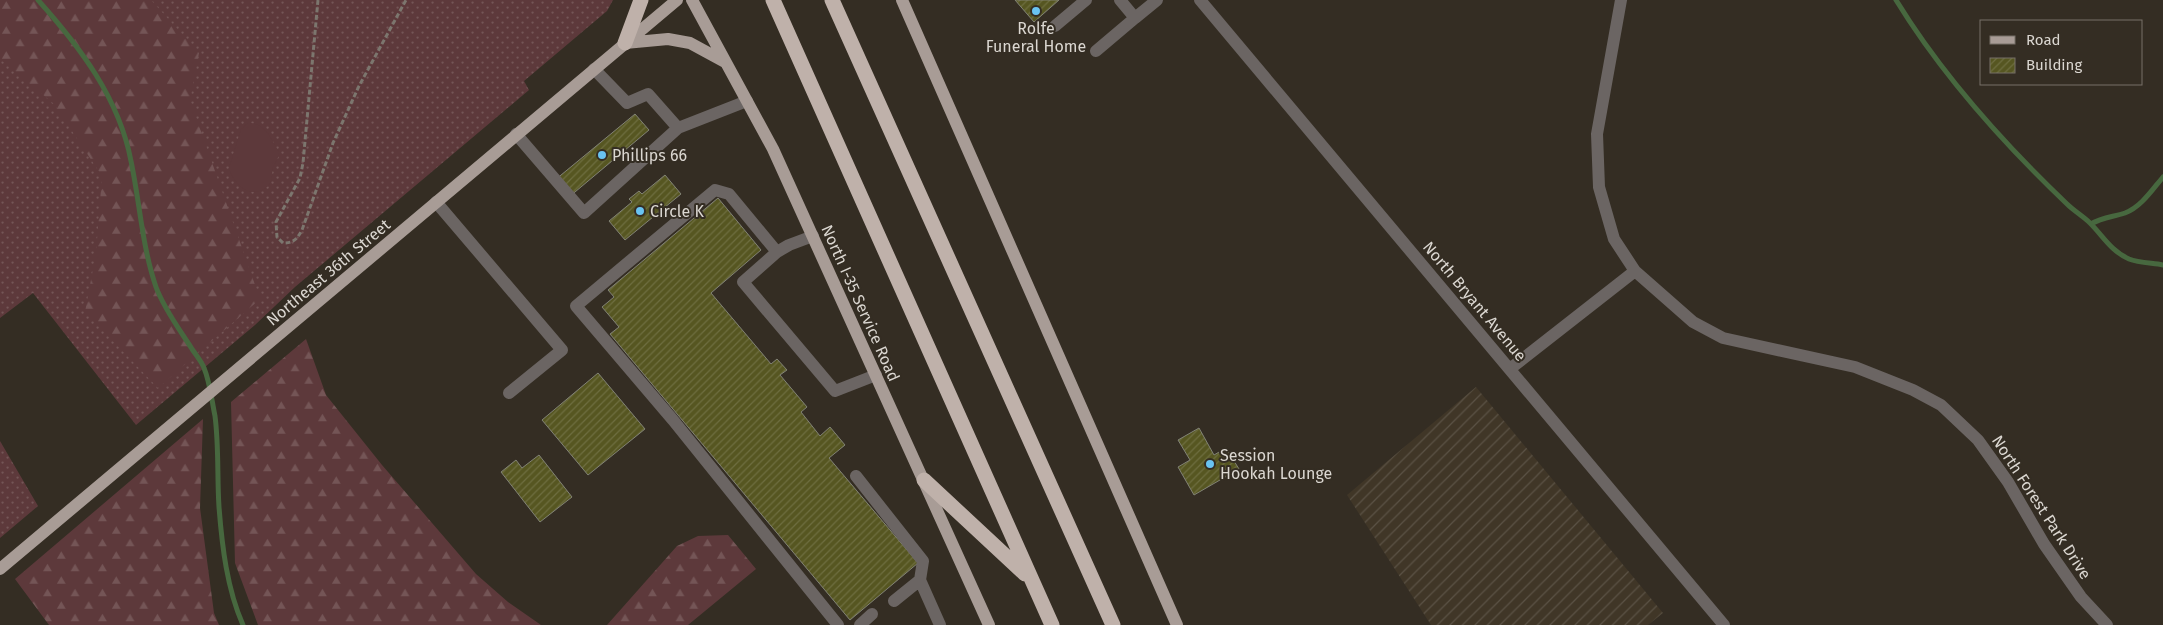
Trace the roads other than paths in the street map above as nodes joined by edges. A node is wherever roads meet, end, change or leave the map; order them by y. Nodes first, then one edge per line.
1 (642, 0) edge
2 (677, 0) edge
3 (692, 0) edge
4 (773, 0) edge
5 (832, 0) edge
6 (902, 0) edge
7 (1086, 0) edge
8 (1120, 0) edge
9 (1157, 0) edge
10 (1200, 0) edge
11 (1621, 0) edge
12 (1136, 18) junction
13 (1055, 26) dead end
14 (626, 43) junction
15 (1096, 51) dead end
16 (726, 62) junction
17 (594, 69) junction
18 (746, 101) junction
19 (678, 128) junction
20 (516, 134) junction
21 (436, 202) junction
22 (813, 236) junction
23 (777, 252) junction
24 (1635, 271) junction
25 (1511, 368) junction
26 (876, 375) junction
27 (509, 393) dead end
28 (856, 476) dead end
29 (924, 480) junction
30 (0, 568) edge
31 (920, 580) junction
32 (1032, 580) junction
33 (894, 601) dead end
34 (872, 614) dead end
35 (838, 625) edge
36 (860, 625) edge
37 (940, 625) edge
38 (989, 625) edge
39 (1052, 625) edge
40 (1113, 625) edge
41 (1177, 625) edge
42 (1724, 625) edge
43 (2107, 625) edge

1 - 14 highway
2 - 14 main road, Northeast 36th Street
3 - 16 main road, North I-35 Service Road
4 - 32 highway
5 - 40 highway
6 - 41 main road
7 - 13 street
8 - 12 street
9 - 12 street
10 - 25 street, North Bryant Avenue
11 - 24 street, North Forest Park Drive
12 - 15 street
14 - 16 main road
14 - 17 main road, Northeast 36th Street
16 - 18 main road, North I-35 Service Road
17 - 19 street
17 - 20 main road, Northeast 36th Street
18 - 19 street
18 - 22 main road, North I-35 Service Road
19 - 20 street
20 - 21 main road, Northeast 36th Street
21 - 27 street
21 - 30 main road, Northeast 36th Street
22 - 23 street
22 - 26 main road, North I-35 Service Road
23 - 26 street
23 - 35 street
24 - 25 street
24 - 43 street, North Forest Park Drive
25 - 42 street, North Bryant Avenue
26 - 29 main road, North I-35 Service Road
28 - 31 street
29 - 32 highway
29 - 38 main road, North I-35 Service Road
31 - 33 street
31 - 37 street
32 - 39 highway
34 - 36 street

